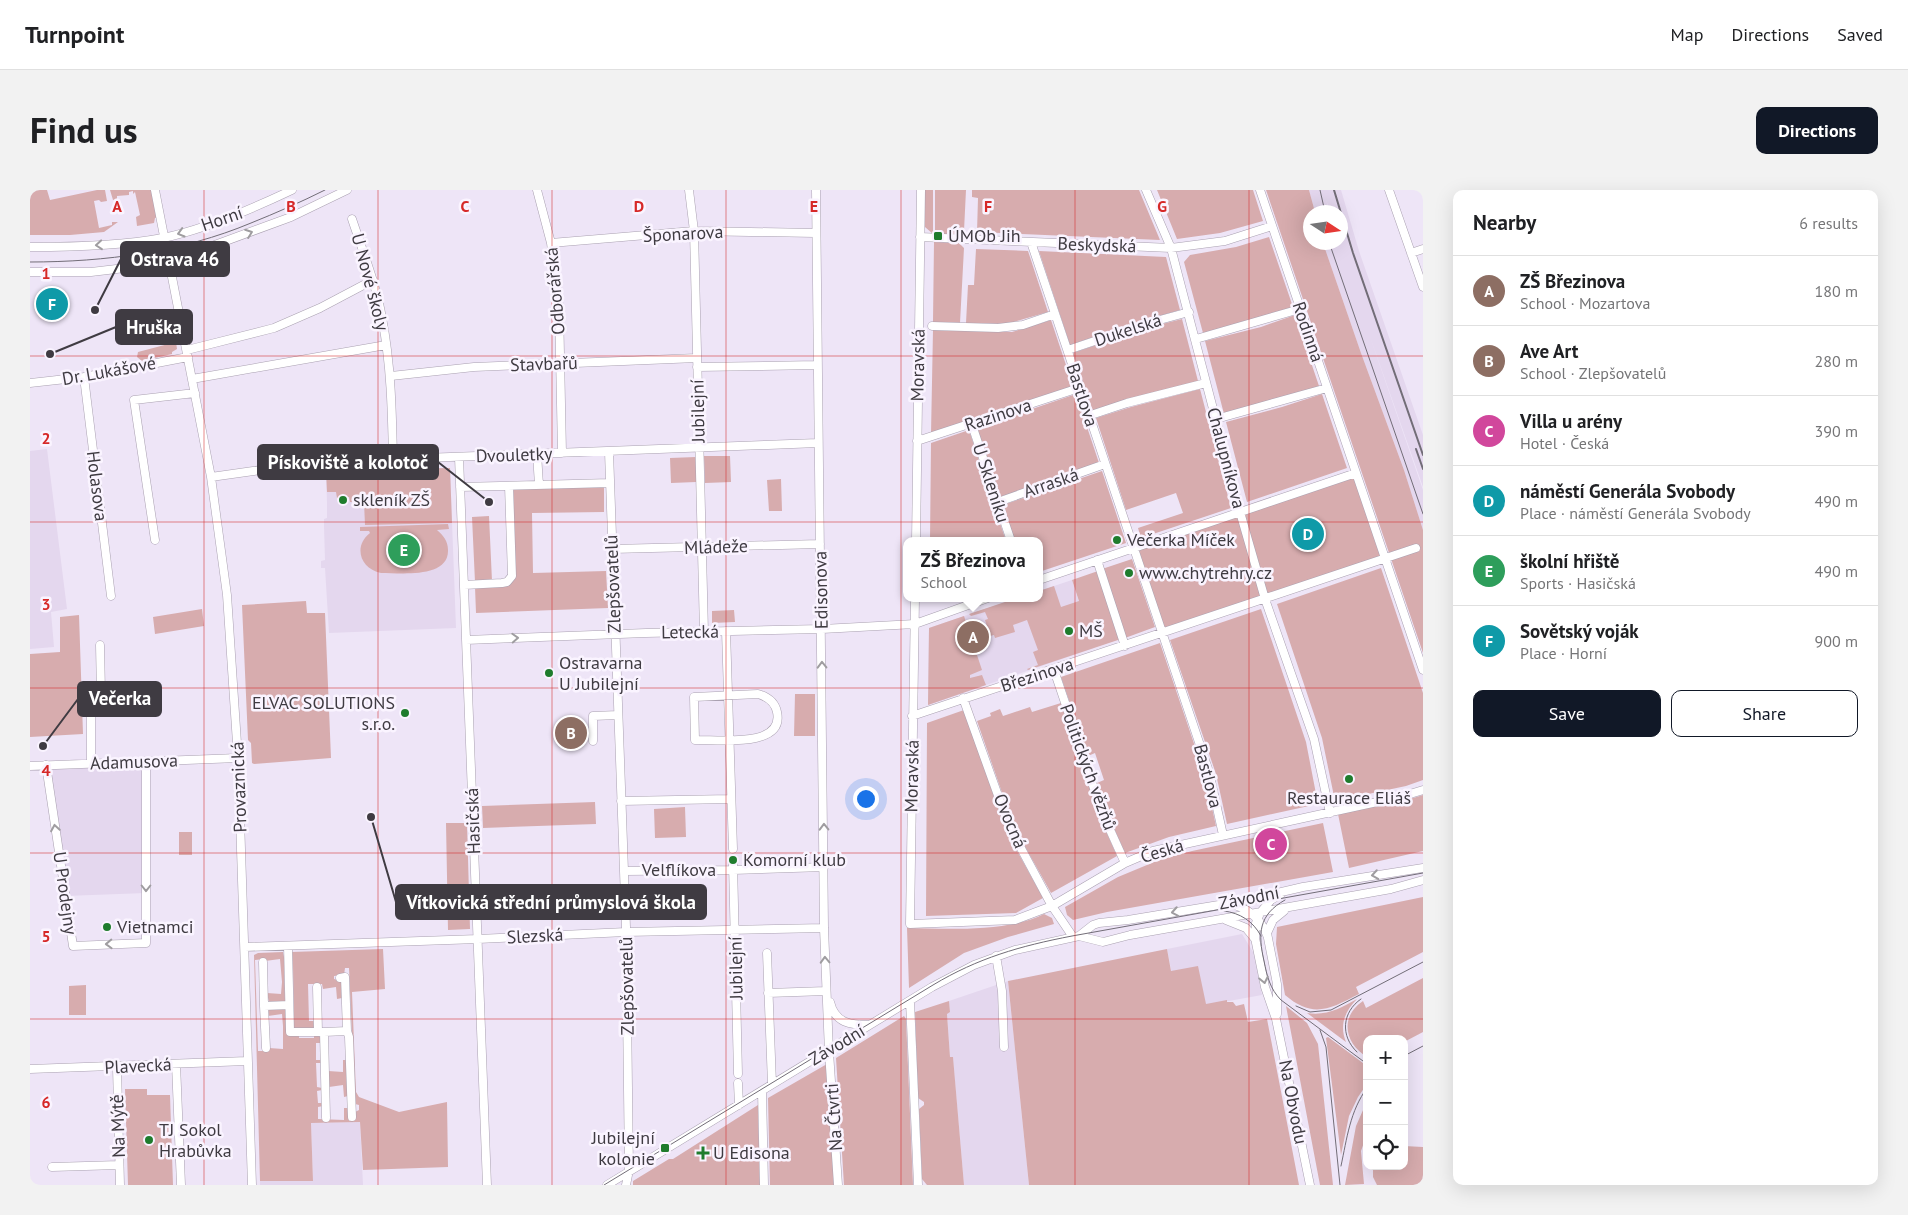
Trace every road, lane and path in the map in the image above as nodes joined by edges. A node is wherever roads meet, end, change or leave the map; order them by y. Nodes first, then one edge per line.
1 (155, 190) edge
2 (292, 190) edge
3 (347, 190) edge
4 (537, 190) edge
5 (689, 190) edge
6 (816, 190) edge
7 (920, 190) edge
8 (1146, 190) edge
9 (1260, 190) edge
10 (1389, 191) edge
11 (352, 219) dead end
12 (1272, 226) junction
13 (694, 231) junction
14 (816, 233) junction
15 (920, 236) junction
16 (165, 237) junction
17 (1031, 242) junction
18 (551, 243) junction
19 (30, 247) edge
20 (1171, 248) junction
21 (1423, 249) edge
22 (1411, 253) junction
23 (169, 259) junction
24 (30, 272) edge
25 (373, 280) junction
26 (1423, 287) edge
27 (1300, 308) junction
28 (1188, 312) junction
29 (1055, 314) junction
30 (932, 326) dead end
31 (1196, 339) junction
32 (386, 345) junction
33 (1068, 350) junction
34 (188, 353) junction
35 (697, 358) junction
36 (560, 363) junction
37 (817, 365) junction
38 (697, 367) junction
39 (391, 376) junction
40 (84, 377) junction
41 (192, 379) junction
42 (30, 383) edge
43 (1206, 383) junction
44 (1079, 388) junction
45 (1327, 388) junction
46 (195, 392) junction
47 (1088, 416) junction
48 (1216, 419) junction
49 (972, 425) junction
50 (917, 441) junction
51 (818, 444) junction
52 (699, 448) junction
53 (609, 452) junction
54 (562, 453) junction
55 (537, 454) junction
56 (459, 457) junction
57 (393, 458) junction
58 (1105, 464) junction
59 (1356, 473) junction
60 (210, 477) junction
61 (610, 483) junction
62 (539, 485) junction
63 (509, 486) junction
64 (460, 487) junction
65 (998, 502) junction
66 (1240, 512) junction
67 (916, 537) edge
68 (1009, 537) edge
69 (155, 540) dead end
70 (820, 544) junction
71 (702, 548) junction
72 (1132, 548) junction
73 (1416, 548) dead end
74 (612, 549) junction
75 (1097, 560) junction
76 (1386, 560) junction
77 (1043, 579) edge
78 (464, 585) junction
79 (111, 596) dead end
80 (1266, 599) junction
81 (915, 602) edge
82 (977, 602) edge
83 (915, 624) junction
84 (822, 629) junction
85 (726, 631) junction
86 (704, 632) junction
87 (1162, 633) junction
88 (614, 634) junction
89 (466, 640) junction
90 (100, 645) dead end
91 (1126, 646) junction
92 (1054, 670) junction
93 (1423, 670) edge
94 (153, 690) dead end
95 (101, 693) junction
96 (728, 695) junction
97 (963, 698) junction
98 (618, 716) junction
99 (912, 716) junction
100 (729, 740) junction
101 (593, 741) dead end
102 (238, 758) junction
103 (146, 761) junction
104 (90, 763) junction
105 (46, 765) junction
106 (30, 766) edge
107 (1423, 790) edge
108 (731, 799) junction
109 (621, 801) junction
110 (1330, 812) junction
111 (1223, 835) junction
112 (732, 850) dead end
113 (1125, 863) junction
114 (733, 866) junction
115 (824, 866) junction
116 (1423, 868) edge
117 (624, 870) junction
118 (1423, 880) edge
119 (1290, 890) junction
120 (1223, 904) junction
121 (1052, 906) junction
122 (1293, 908) junction
123 (1257, 915) junction
124 (1218, 919) junction
125 (910, 924) joint
126 (824, 928) junction
127 (736, 930) junction
128 (626, 932) junction
129 (1076, 936) junction
130 (478, 939) junction
131 (1268, 939) junction
132 (1256, 941) junction
133 (288, 946) junction
134 (245, 947) junction
135 (767, 953) dead end
136 (996, 956) junction
137 (263, 962) dead end
138 (340, 978) dead end
139 (316, 987) dead end
140 (826, 991) junction
141 (768, 993) junction
142 (910, 1001) junction
143 (289, 1005) junction
144 (264, 1006) junction
145 (1276, 1019) junction
146 (869, 1026) junction
147 (347, 1031) junction
148 (321, 1032) junction
149 (1004, 1047) dead end
150 (266, 1048) dead end
151 (829, 1050) junction
152 (247, 1061) junction
153 (176, 1064) junction
154 (117, 1067) junction
155 (30, 1069) edge
156 (738, 1074) dead end
157 (738, 1083) dead end
158 (772, 1084) junction
159 (762, 1091) junction
160 (739, 1105) junction
161 (352, 1117) dead end
162 (326, 1118) dead end
163 (119, 1165) junction
164 (52, 1167) dead end
165 (629, 1172) junction
166 (120, 1185) edge
167 (181, 1185) edge
168 (252, 1185) edge
169 (487, 1185) edge
170 (607, 1185) edge
171 (626, 1185) edge
172 (764, 1185) edge
173 (838, 1185) edge
174 (918, 1185) edge
175 (1310, 1185) edge

1 - 16 street, Provaznická
2 -> 16 street, Horní
23 -> 3 street, Horní
4 - 18 street, Odborářská
5 - 13 street, Jubilejní
6 - 14 street, Edisonova
7 - 15 street, Moravská
8 - 20 street, Chalupníkova
9 - 12 street, Rodinná
10 - 22 street
11 - 25 street, U Nové školy
12 - 20 street, Beskydská
12 - 27 street, Rodinná
13 - 14 street, Šponarova
13 - 18 street, Šponarova
13 - 35 street, Jubilejní
14 - 37 street, Edisonova
15 - 17 street, Beskydská
15 - 50 street, Moravská
16 -> 19 street, Horní
16 - 23 street, Provaznická
17 - 20 street, Beskydská
17 - 29 street, Bastlova
18 - 36 street, Odborářská
20 - 28 street, Chalupníkova
21 - 22 street
22 - 26 street
23 - 24 street, Horní
23 - 34 street, Provaznická
25 - 32 street, U Nové školy
25 - 34 street, Dr. Lukášové
27 - 31 street
27 - 45 street, Rodinná
28 - 31 street, Chalupníkova
28 - 33 street, Dukelská
29 - 30 street
29 - 33 street, Bastlova
31 - 43 street, Chalupníkova
32 - 39 street, U Nové školy
32 - 41 street, U Nové školy
33 - 44 street, Bastlova
34 - 40 street, Dr. Lukášové
34 - 41 street, Provaznická
35 - 36 street, Stavbařů
35 - 38 street, Jubilejní
36 - 39 street, Stavbařů
36 - 54 street, Odborářská
37 - 38 street
37 - 51 street, Edisonova
38 - 52 street, Jubilejní
39 - 57 street, U Nové školy
40 - 42 street, Dr. Lukášové
40 - 79 street, Holasova
41 - 46 street, Provaznická
43 - 47 street
43 - 48 street, Chalupníkova
44 - 47 street, Bastlova
44 - 49 street, Razinova
45 - 48 street
45 - 59 street, Rodinná
46 - 60 street, Provaznická
46 - 69 street
47 - 58 street, Bastlova
48 - 66 street, Chalupníkova
49 - 50 street, Razinova
49 - 65 street, U Skleníku
50 - 67 street, Moravská
51 - 52 street, Dvouletky
51 - 70 street, Edisonova
52 - 53 street, Dvouletky
52 - 71 street, Jubilejní
53 - 54 street, Dvouletky
53 - 61 street, Zlepšovatelů
54 - 55 street, Dvouletky
55 - 56 street, Dvouletky
55 - 62 street
56 - 57 street, Dvouletky
56 - 64 street, Hasičská
57 - 60 street, Dvouletky
58 - 65 street, Arraská
58 - 72 street, Bastlova
59 - 66 street
59 - 76 street, Rodinná
60 - 102 street, Provaznická
61 - 62 street
61 - 74 street, Zlepšovatelů
62 - 63 street
63 - 64 street
63 - 78 street
64 - 78 street, Hasičská
65 - 68 street, U Skleníku
66 - 72 street
66 - 80 street, Chalupníkova
70 - 71 street, Mládeže
70 - 84 street, Edisonova
71 - 74 street, Mládeže
71 - 86 street, Jubilejní
72 - 75 street
72 - 87 street, Bastlova
73 - 76 street, Březinova
74 - 88 street, Zlepšovatelů
75 - 77 street
75 - 91 street
76 - 80 street, Březinova
76 - 93 street
78 - 89 street, Hasičská
80 - 87 street, Březinova
80 - 110 street, Chalupníkova
81 - 83 street, Moravská
82 - 83 street, Letecká
83 - 84 street, Letecká
83 - 99 street, Moravská
84 - 85 street, Letecká
115 -> 84 street, Edisonova
85 - 86 street, Letecká
85 - 96 street
86 - 88 street, Letecká
87 - 91 street, Březinova
87 - 111 street, Bastlova
89 -> 88 street, Letecká
88 - 98 street, Zlepšovatelů
89 - 130 street, Hasičská
90 - 95 street
91 - 92 street, Březinova
92 - 97 street, Březinova
92 - 113 street, Politických vězňů
94 - 95 street
95 - 104 street
96 - 100 street
96 - 100 street
96 - 100 street
97 - 99 street, Březinova
97 - 121 street, Ovocná
98 - 101 street
98 - 109 street, Zlepšovatelů
99 - 125 street, Moravská
100 - 108 street
102 - 103 street, Adamusova
102 - 134 street, Provaznická
103 - 104 street, Adamusova
103 -> 105 street, U Prodejny
104 - 105 street, Adamusova
105 - 106 street, Adamusova
107 - 110 street, Česká
108 - 109 street
108 - 112 street
109 - 117 street, Zlepšovatelů
110 - 111 street, Česká
111 - 113 street, Česká
113 - 121 street, Česká
114 - 115 street, Velflíkova
114 - 117 street, Velflíkova
114 - 127 street, Jubilejní
115 - 126 street, Edisonova
116 -> 119 street, Závodní
117 - 128 street, Zlepšovatelů
118 - 122 street, Závodní
119 - 120 street, Závodní
119 - 123 street
120 - 123 street
120 -> 129 street, Závodní
121 - 125 street, Česká
121 - 129 street, Ovocná
122 - 123 street, Závodní
122 - 131 street
123 - 124 street, Závodní
123 - 131 street, Na Obvodu
123 - 132 street, Na Obvodu
124 - 129 street, Závodní
124 - 132 street
126 - 127 street, Slezská
140 -> 126 street, Edisonova
127 - 128 street, Slezská
127 - 156 street, Jubilejní
128 - 130 street, Slezská
128 - 165 street, Zlepšovatelů
129 - 136 street, Závodní
130 - 133 street, Slezská
130 - 169 street, Hasičská
131 - 145 street, Na Obvodu
132 -> 145 street, Na Obvodu
133 - 134 street, Slezská
133 - 143 street
134 - 152 street, Provaznická
135 - 141 street
136 - 142 street, Závodní
136 - 149 street
137 - 144 street
138 - 147 street
139 - 148 street
140 - 141 street
140 - 146 street, Edisonova
140 - 151 street, Edisonova
141 - 158 street
142 - 146 street, Závodní
142 - 174 street
143 - 144 street
143 - 148 street
144 - 150 street
145 - 175 street, Na Obvodu
146 - 151 street, Závodní
147 - 148 street
147 - 161 street
148 - 162 street
151 - 158 street, Závodní
151 - 173 street, Na Čtvrti
152 - 153 street, Plavecká
152 - 168 street, Provaznická
153 - 154 street, Plavecká
153 - 167 street
154 - 155 street, Plavecká
154 - 163 street, Na Mýtě
157 - 160 street
158 - 159 street, Závodní
159 - 160 street, Závodní
159 - 172 street
160 - 165 street, Závodní
163 - 164 street
163 - 166 street, Na Mýtě
165 - 170 street, Závodní
165 - 171 street, Zlepšovatelů

